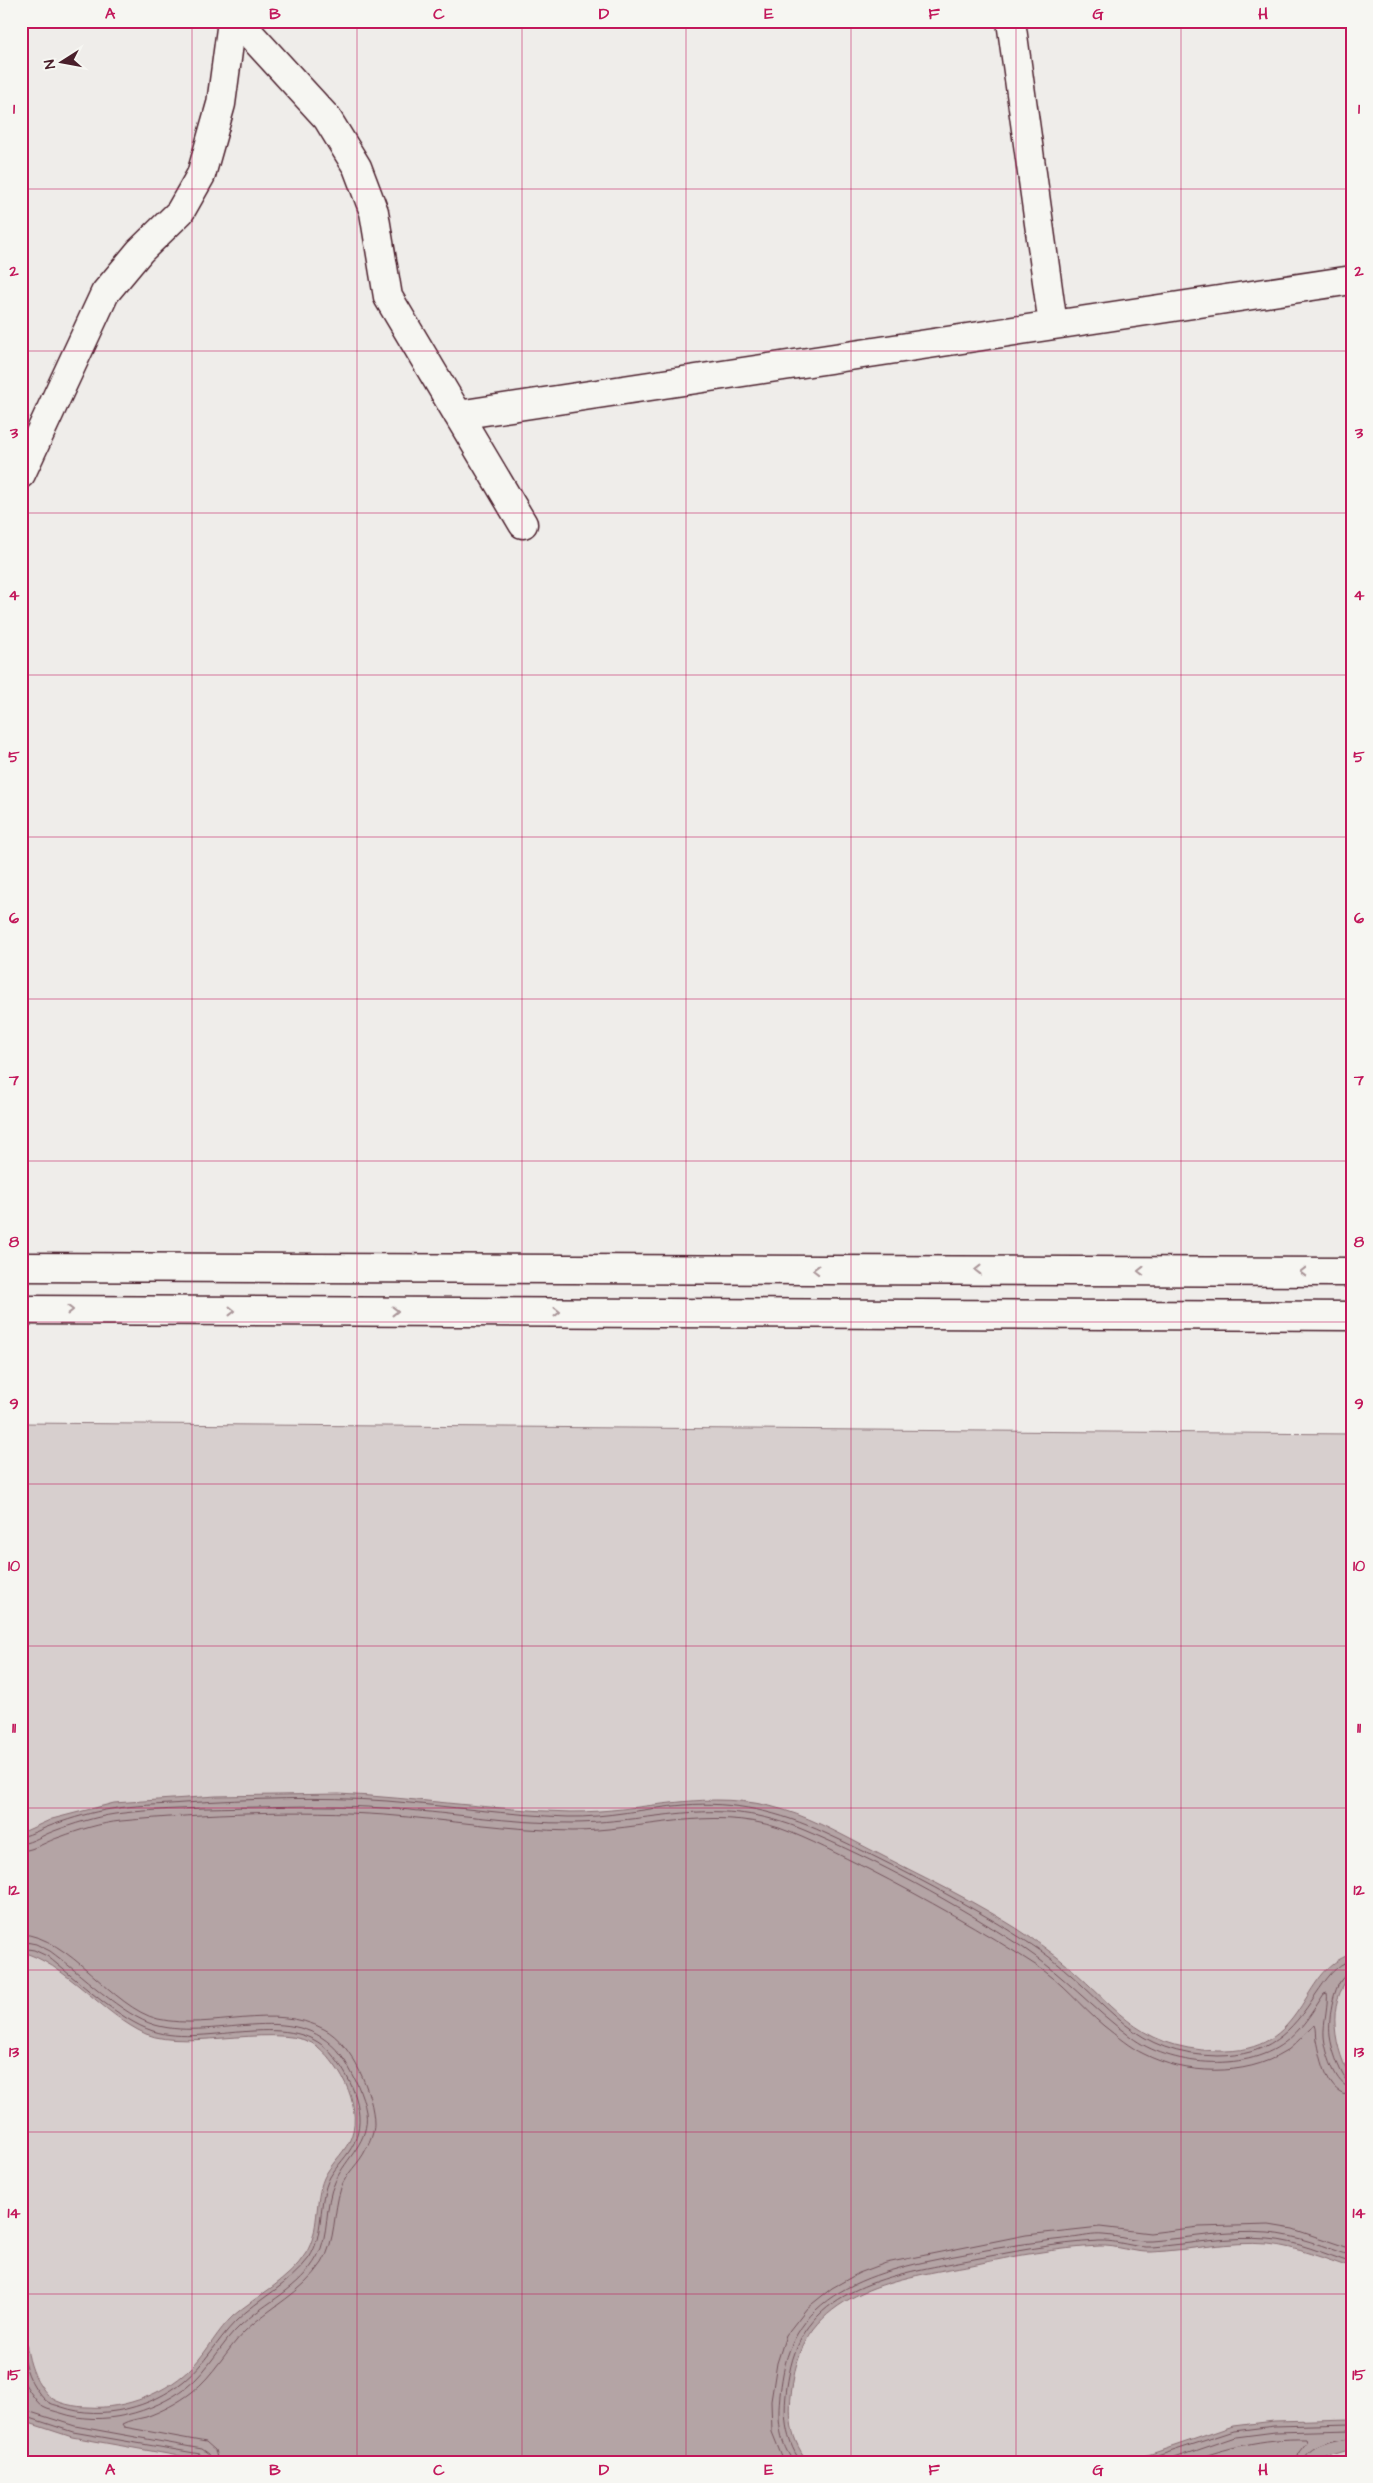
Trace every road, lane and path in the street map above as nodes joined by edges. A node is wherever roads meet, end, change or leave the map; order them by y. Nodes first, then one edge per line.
1 (232, 21) edge
2 (238, 21) edge
3 (1011, 21) edge
4 (1352, 280) edge
5 (1054, 325) junction
6 (458, 415) junction
7 (21, 474) edge
8 (523, 524) dead end
9 (21, 1267) edge
10 (1352, 1272) edge
11 (21, 1310) edge
12 (1352, 1316) edge

1 - 7 street
2 - 6 street
3 - 5 street
4 - 5 street
5 - 6 street
6 - 8 street
10 -> 9 street
11 -> 12 street

